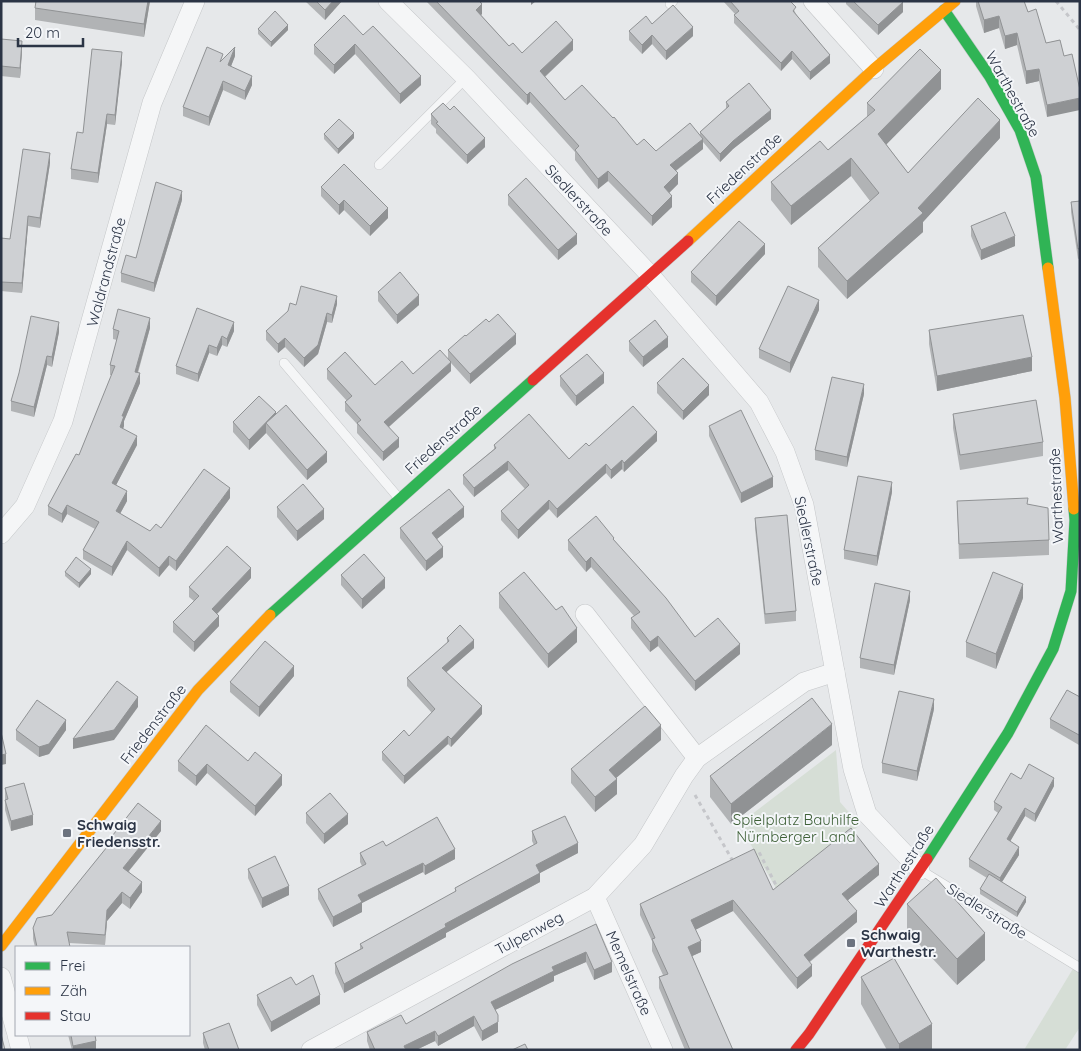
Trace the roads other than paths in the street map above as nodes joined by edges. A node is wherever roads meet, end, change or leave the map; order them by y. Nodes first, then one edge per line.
1 (195, 1) edge
2 (388, 1) edge
3 (813, 1) edge
4 (955, 1) edge
5 (944, 10) junction
6 (874, 68) junction
7 (466, 78) junction
8 (379, 165) dead end
9 (650, 276) junction
10 (284, 363) dead end
11 (399, 498) junction
12 (1, 534) edge
13 (585, 614) dead end
14 (835, 672) junction
15 (697, 758) junction
16 (920, 870) junction
17 (595, 897) junction
18 (1, 946) edge
19 (1080, 968) edge
20 (1, 977) edge
21 (15, 1026) edge
22 (18, 1036) edge
23 (21, 1050) edge
24 (311, 1050) edge
25 (663, 1050) edge
26 (796, 1050) edge

1 - 12 street, Waldrandstraße
2 - 7 street, Siedlerstraße
3 - 6 street
4 - 5 street, Friedenstraße
5 - 6 street, Friedenstraße
5 - 16 street, Warthestraße
6 - 9 street, Friedenstraße
7 - 8 lane
7 - 9 street, Siedlerstraße
9 - 11 street, Friedenstraße
9 - 14 street, Siedlerstraße
10 - 11 lane
11 - 18 street, Friedenstraße
13 - 15 street
14 - 15 street, Tulpenweg
14 - 16 street, Siedlerstraße
15 - 17 street, Tulpenweg
16 - 19 lane, Siedlerstraße
16 - 26 street, Warthestraße
17 - 24 street, Tulpenweg
17 - 25 street, Memelstraße
20 - 21 street
22 - 23 street

